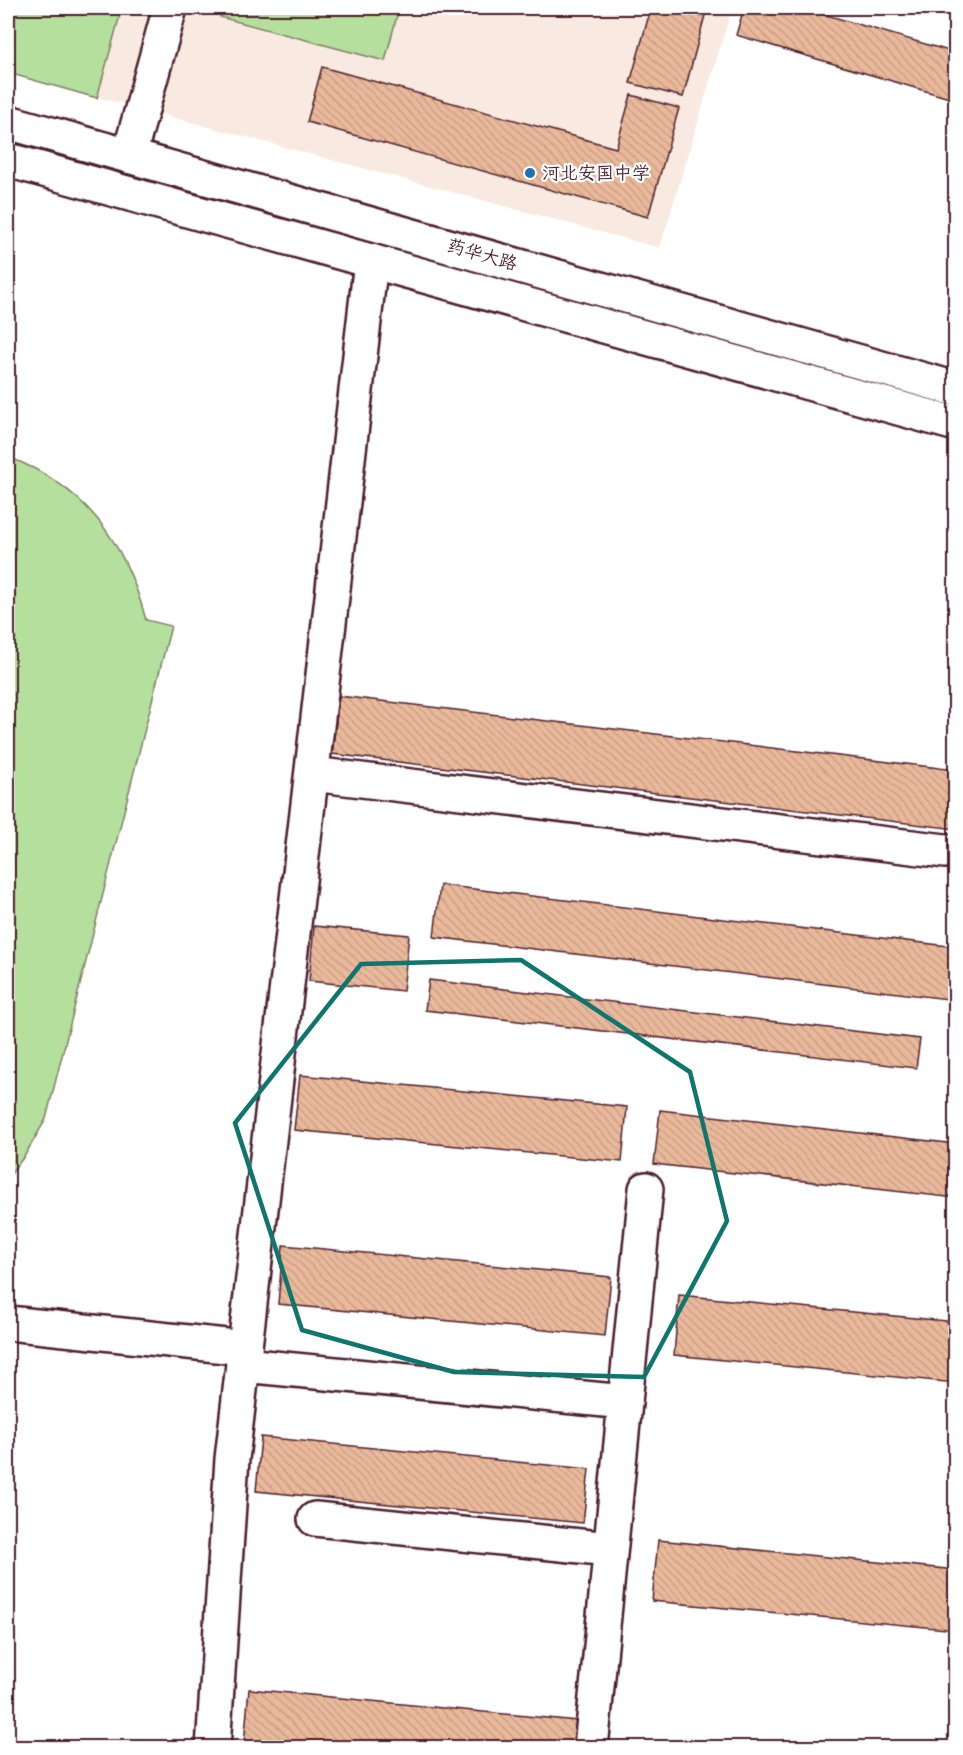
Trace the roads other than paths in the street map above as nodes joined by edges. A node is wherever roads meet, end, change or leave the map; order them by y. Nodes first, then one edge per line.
1 (170, 8) edge
2 (8, 122) edge
3 (129, 156) junction
4 (8, 160) edge
5 (371, 261) junction
6 (956, 388) edge
7 (956, 424) edge
8 (312, 774) junction
9 (945, 851) dead end
10 (646, 1189) dead end
11 (8, 1323) edge
12 (244, 1356) junction
13 (625, 1402) junction
14 (315, 1519) dead end
15 (610, 1549) junction
16 (213, 1748) edge
17 (591, 1748) edge

1 - 3 main road
2 - 3 main road, 药华大路
3 - 6 main road, 药华大路
4 - 5 main road, 药华大路
5 - 7 main road, 药华大路
5 - 8 main road
8 - 9 main road
8 - 12 main road
10 - 13 main road
11 - 12 main road
12 - 13 main road
12 - 16 main road
13 - 15 main road
14 - 15 main road
15 - 17 main road

